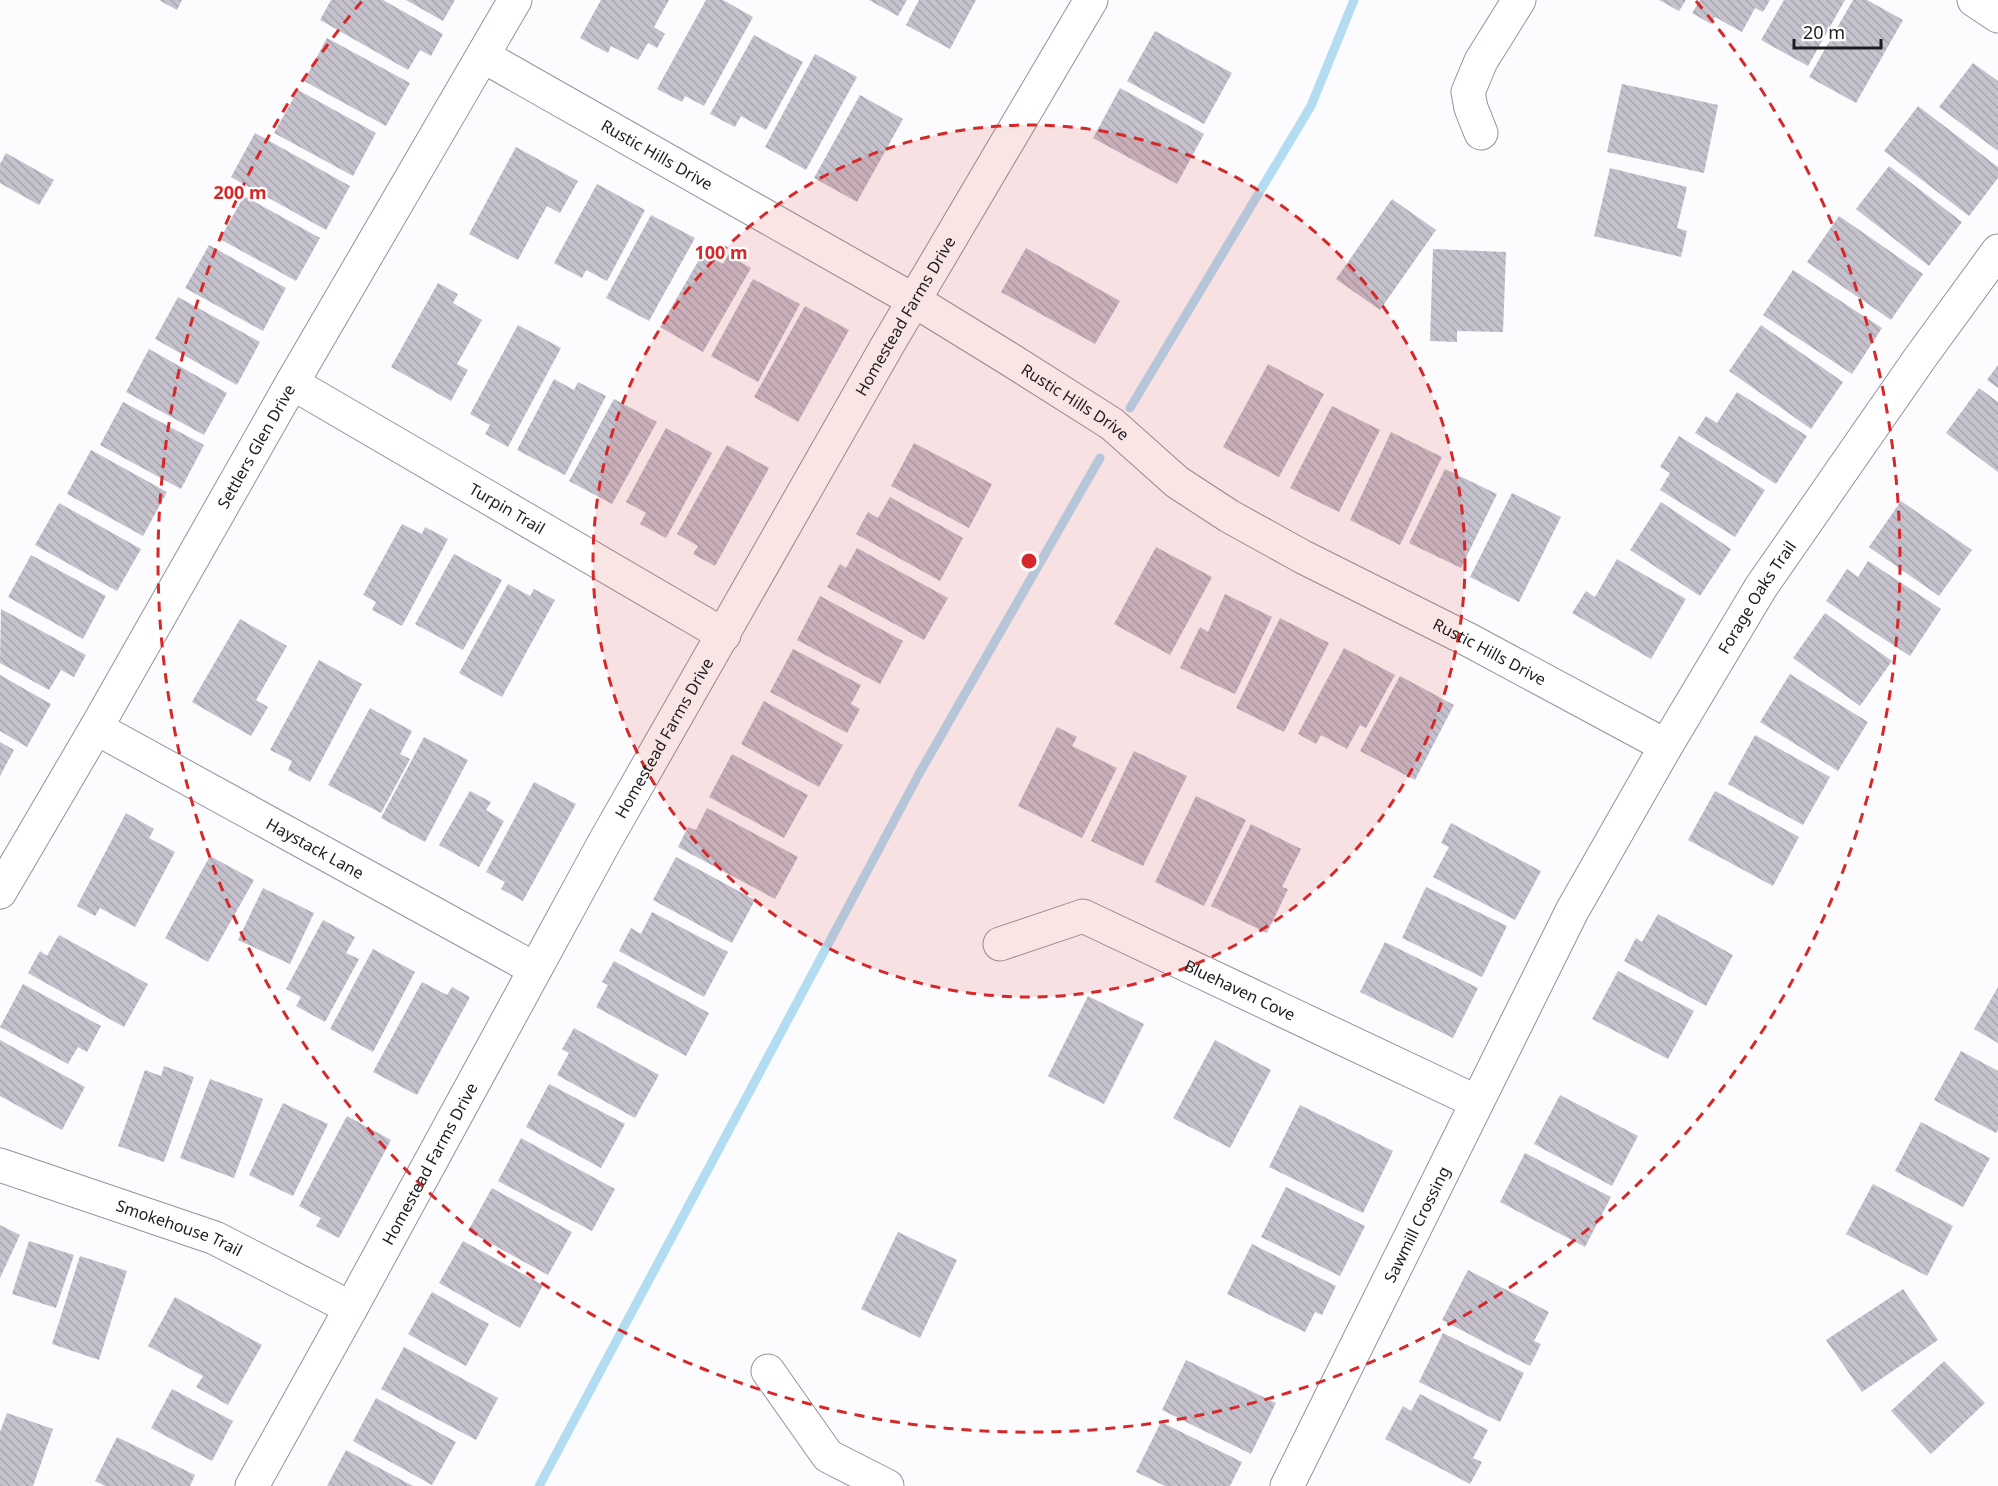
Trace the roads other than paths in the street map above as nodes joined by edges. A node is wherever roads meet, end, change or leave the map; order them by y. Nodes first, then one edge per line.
1 (515, 0) edge
2 (1091, 0) edge
3 (1519, 0) edge
4 (1974, 0) edge
5 (1998, 16) edge
6 (483, 56) junction
7 (1481, 133) dead end
8 (1998, 251) edge
9 (915, 301) junction
10 (292, 383) junction
11 (724, 635) junction
12 (96, 728) junction
13 (1666, 746) junction
14 (0, 892) edge
15 (1000, 944) dead end
16 (1546, 962) joint
17 (535, 969) junction
18 (1477, 1102) junction
19 (0, 1165) edge
20 (351, 1308) junction
21 (768, 1371) dead end
22 (252, 1486) edge
23 (887, 1486) edge
24 (1287, 1486) edge

1 - 6 street, Settlers Glen Drive
2 - 9 street, Homestead Farms Drive
3 - 7 street
4 - 5 street
6 - 9 street, Rustic Hills Drive
6 - 10 street, Settlers Glen Drive
8 - 13 street, Forage Oaks Trail
9 - 11 street, Homestead Farms Drive
9 - 13 street, Rustic Hills Drive
10 - 11 street, Turpin Trail
10 - 12 street, Settlers Glen Drive
11 - 17 street, Homestead Farms Drive
12 - 14 street, Settlers Glen Drive
12 - 17 street, Haystack Lane
13 - 16 street, Forage Oaks Trail
15 - 18 street, Bluehaven Cove
16 - 18 street, Sawmill Crossing
17 - 20 street, Homestead Farms Drive
18 - 24 street, Sawmill Crossing
19 - 20 street, Smokehouse Trail
20 - 22 street, Homestead Farms Drive
21 - 23 street

